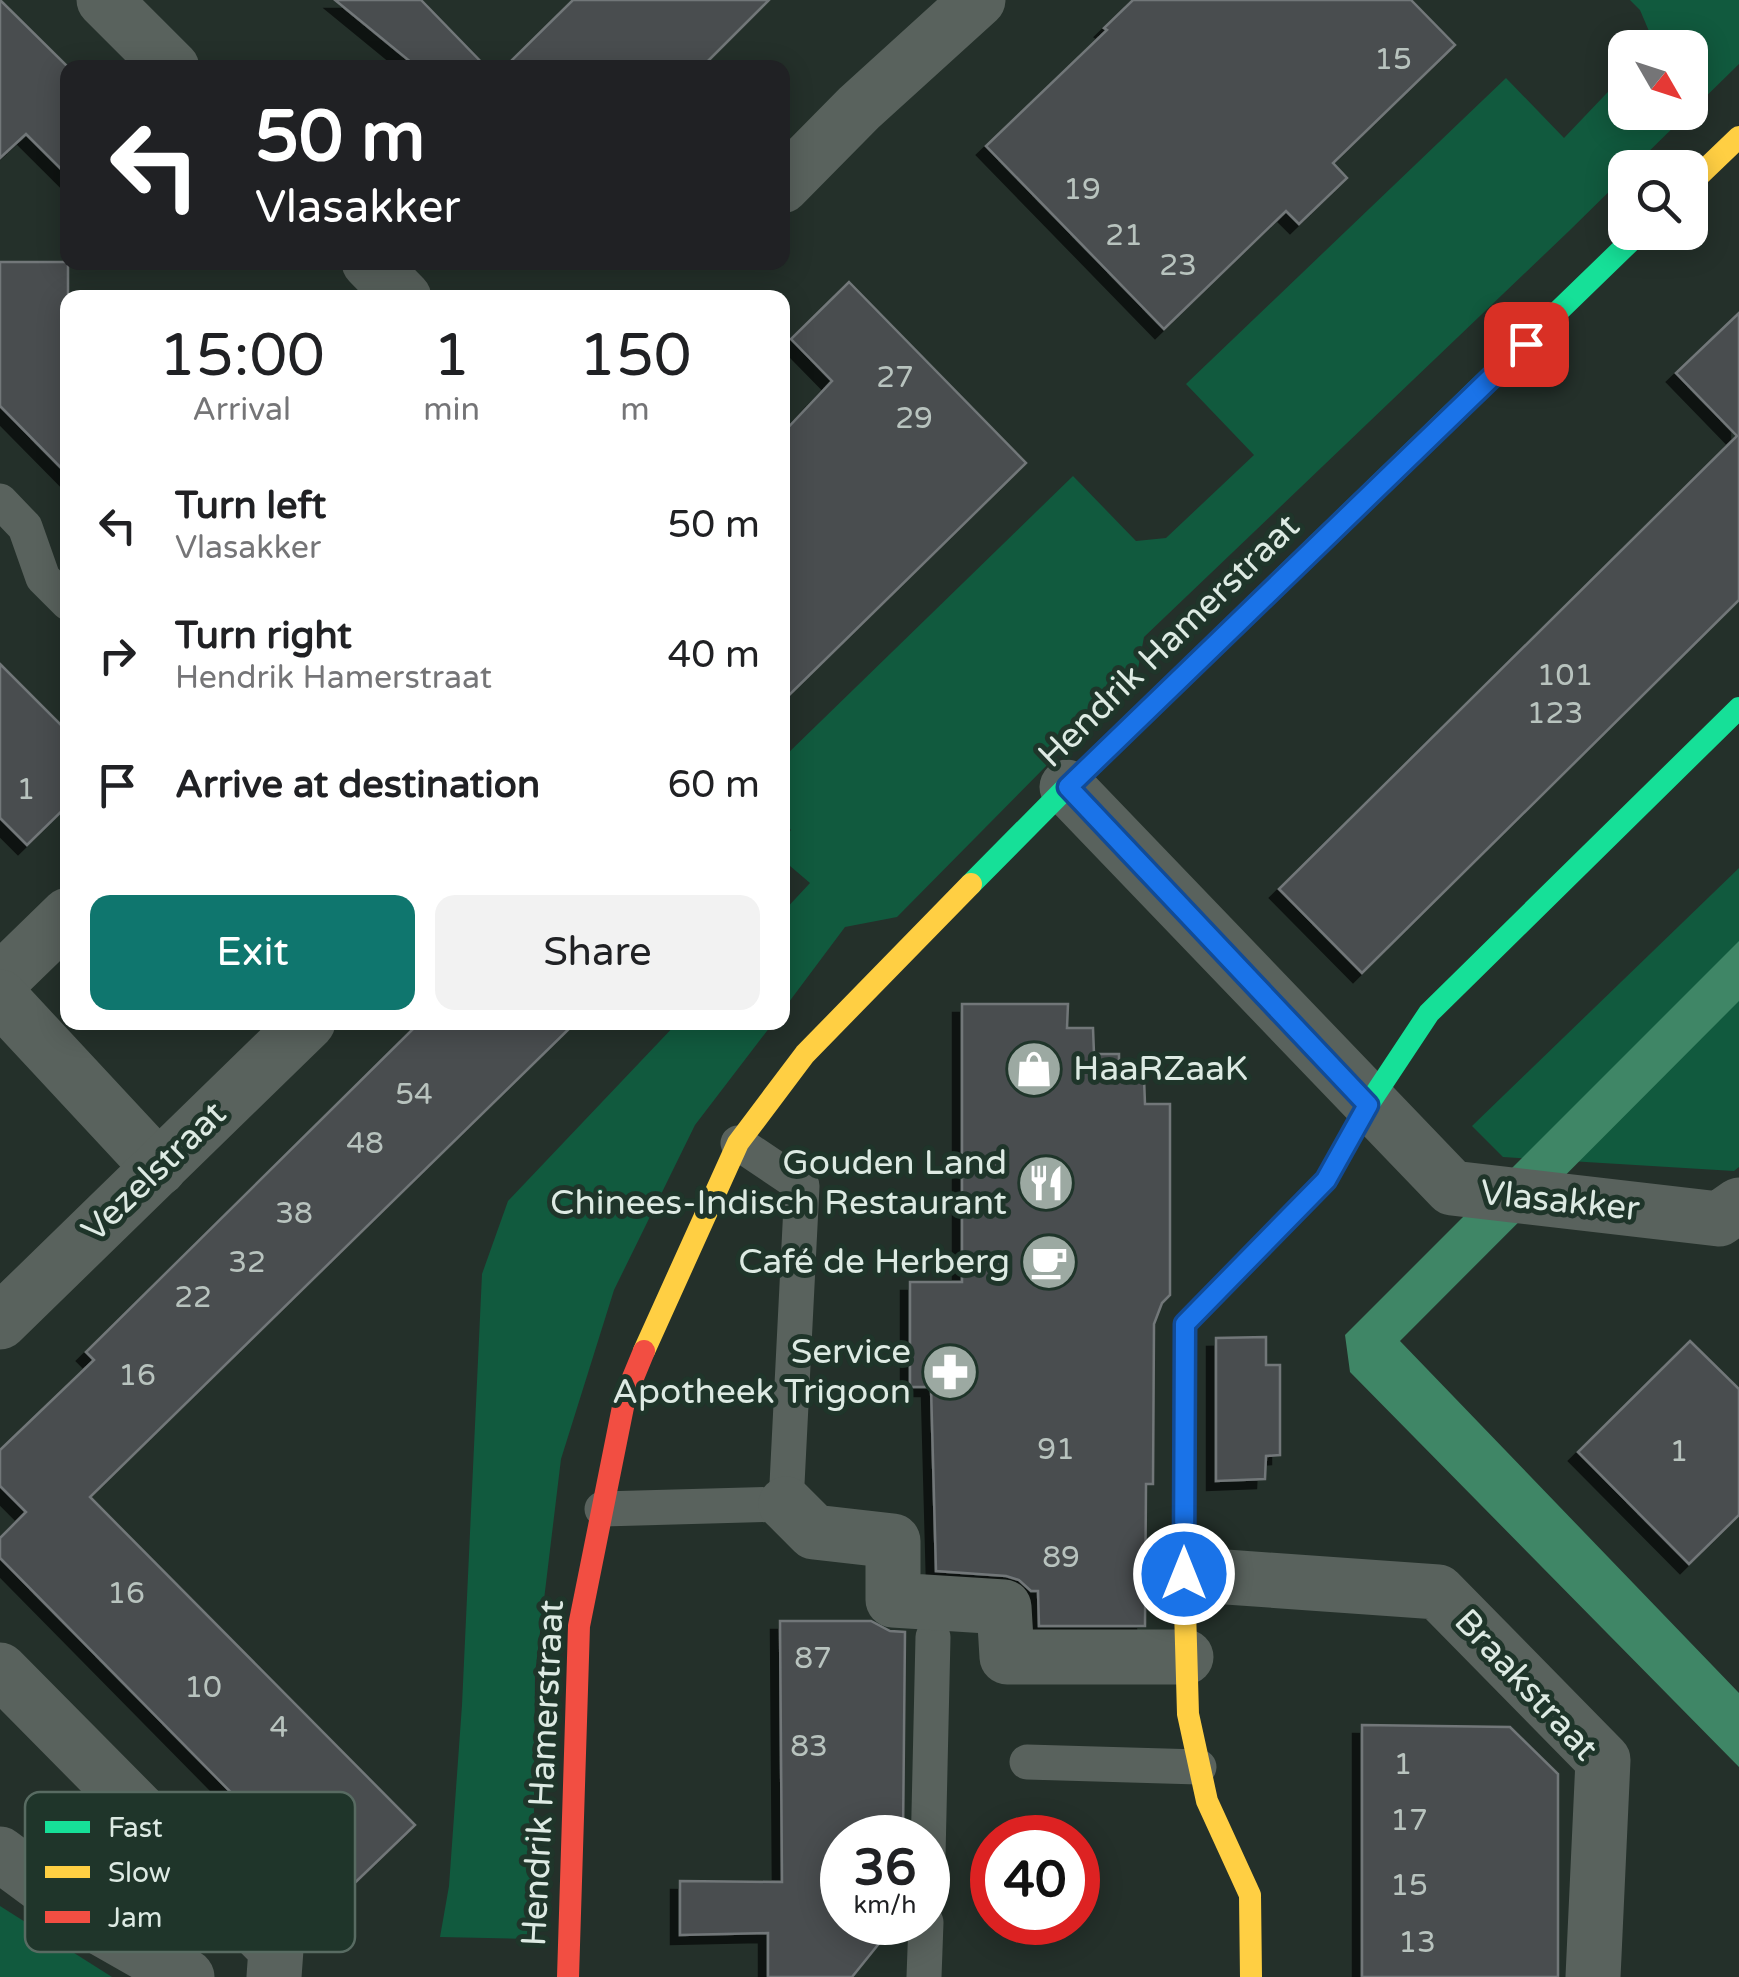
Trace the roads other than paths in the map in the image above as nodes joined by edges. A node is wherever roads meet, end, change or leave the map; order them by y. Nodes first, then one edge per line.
1 (104, 0) edge
2 (954, 8) edge
3 (164, 60) edge
4 (1739, 137) edge
5 (1708, 167) edge
6 (790, 178) edge
7 (1621, 250) edge
8 (377, 270) edge
9 (396, 290) edge
10 (0, 502) edge
11 (60, 595) edge
12 (1739, 708) edge
13 (1068, 787) junction
14 (60, 923) edge
15 (0, 981) edge
16 (0, 998) edge
17 (300, 1030) edge
18 (1368, 1105) junction
19 (738, 1144) junction
20 (159, 1168) junction
21 (1715, 1210) edge
22 (1739, 1261) edge
23 (0, 1322) edge
24 (786, 1504) junction
25 (602, 1509) junction
26 (1184, 1574) junction
27 (1005, 1634) junction
28 (933, 1636) joint
29 (1186, 1657) junction
30 (0, 1670) edge
31 (1026, 1762) dead end
32 (1199, 1767) junction
33 (121, 1792) edge
34 (929, 1815) edge
35 (0, 1854) edge
36 (25, 1872) edge
37 (925, 1945) edge
38 (145, 1952) edge
39 (276, 1952) edge
40 (188, 1977) edge
41 (274, 1977) edge
42 (568, 1977) edge
43 (924, 1977) edge
44 (1251, 1977) edge
45 (1592, 1977) edge

1 - 3 street
2 - 6 street
4 - 5 street
7 - 13 street, Hendrik Hamerstraat
8 - 9 street
10 - 11 lane
12 - 18 street
13 - 18 street, Vlasakker
13 - 19 street, Hendrik Hamerstraat
14 - 15 street
16 - 20 street
17 - 20 street, Vezelstraat
18 - 21 street, Vlasakker
18 - 26 street
19 - 24 lane
19 - 25 street, Hendrik Hamerstraat
20 - 23 street, Vezelstraat
21 - 22 street
24 - 25 lane
24 - 27 street
25 - 42 street, Hendrik Hamerstraat
26 - 29 street
26 - 45 street, Braakstraat
27 - 28 street
27 - 29 street
28 - 34 lane
29 - 32 street
30 - 33 street
31 - 32 lane
32 - 44 street
35 - 36 street
37 - 43 lane
38 - 40 street
39 - 41 street

